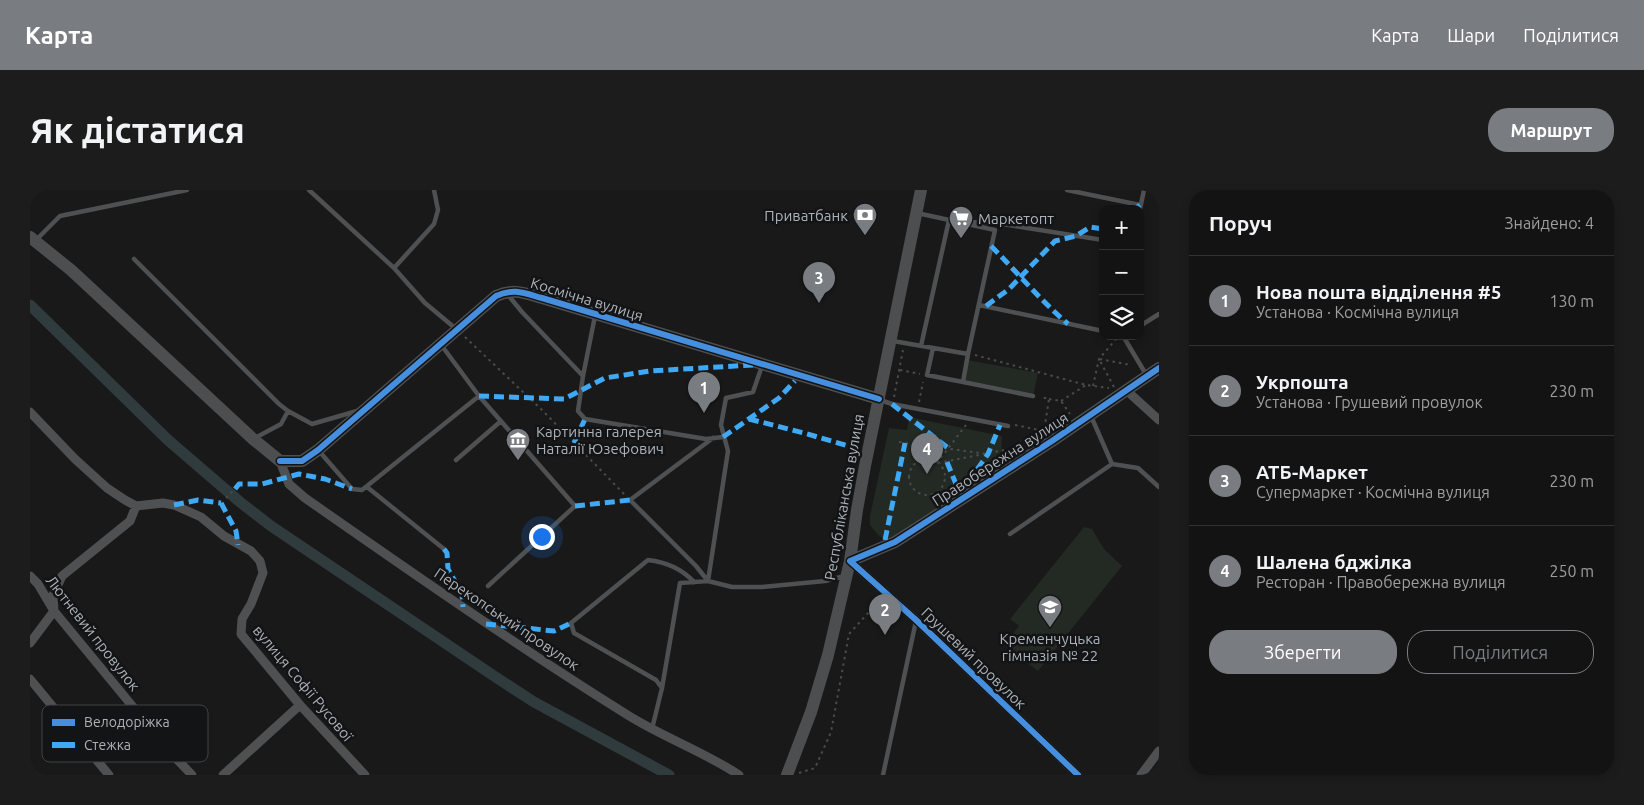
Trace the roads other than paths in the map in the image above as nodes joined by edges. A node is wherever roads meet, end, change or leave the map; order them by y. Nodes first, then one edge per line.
1 (187, 190) edge
2 (309, 190) edge
3 (434, 190) edge
4 (921, 190) edge
5 (1067, 190) edge
6 (1144, 190) edge
7 (1131, 205) edge
8 (1140, 205) edge
9 (916, 213) junction
10 (951, 220) junction
11 (33, 239) edge
12 (1099, 239) edge
13 (134, 259) dead end
14 (394, 268) junction
15 (506, 292) junction
16 (979, 305) junction
17 (596, 314) junction
18 (1159, 314) edge
19 (1144, 323) edge
20 (458, 330) junction
21 (1099, 330) edge
22 (1126, 340) edge
23 (890, 341) junction
24 (441, 345) junction
25 (921, 346) junction
26 (933, 348) junction
27 (968, 354) junction
28 (763, 365) junction
29 (1159, 368) edge
30 (1144, 371) junction
31 (583, 376) junction
32 (963, 382) junction
33 (1126, 390) junction
34 (479, 396) junction
35 (1033, 396) dead end
36 (879, 399) junction
37 (366, 409) junction
38 (288, 411) junction
39 (30, 412) edge
40 (1090, 414) junction
41 (1159, 420) edge
42 (501, 421) junction
43 (1008, 426) dead end
44 (723, 437) junction
45 (713, 438) junction
46 (253, 439) junction
47 (318, 450) junction
48 (456, 460) dead end
49 (280, 461) junction
50 (1112, 464) junction
51 (367, 487) junction
52 (1159, 487) edge
53 (136, 506) junction
54 (855, 526) junction
55 (1010, 534) dead end
56 (444, 549) dead end
57 (879, 549) junction
58 (850, 561) junction
59 (30, 576) edge
60 (847, 576) junction
61 (708, 581) junction
62 (694, 582) junction
63 (488, 586) dead end
64 (54, 611) junction
65 (916, 620) junction
66 (30, 643) edge
67 (30, 679) edge
68 (662, 688) junction
69 (52, 705) edge
70 (131, 705) edge
71 (300, 705) junction
72 (652, 729) junction
73 (1159, 752) edge
74 (99, 762) edge
75 (180, 762) edge
76 (110, 775) edge
77 (192, 775) edge
78 (223, 775) edge
79 (365, 775) edge
80 (739, 775) edge
81 (787, 775) edge
82 (883, 775) edge
83 (1078, 775) edge
84 (1141, 775) edge

1 - 11 lane
2 - 14 lane
3 - 14 lane
4 - 9 street, Республіканська вулиця
5 - 7 lane
6 - 8 lane
9 - 10 lane
9 - 23 street, Республіканська вулиця
10 - 12 lane
10 - 16 lane
10 - 25 lane
11 - 46 street
13 - 38 lane
14 - 20 lane
15 - 17 street, Космічна вулиця
15 - 20 street
15 - 31 lane
16 - 21 lane
16 - 27 lane
17 - 28 street, Космічна вулиця
17 - 31 lane
18 - 19 lane
20 - 24 street
22 - 30 lane
23 - 25 lane
23 - 36 street, Республіканська вулиця
24 - 34 lane
24 - 37 street
25 - 26 lane
26 - 27 lane
26 - 32 lane
27 - 32 lane
28 - 36 street, Космічна вулиця
28 - 44 lane
29 - 30 street, Правобережна вулиця
30 - 33 street, Правобережна вулиця
31 - 45 lane
32 - 35 lane
33 - 40 street, Правобережна вулиця
33 - 41 street
34 - 42 lane
34 - 51 lane
36 - 43 lane
36 - 54 street, Республіканська вулиця
37 - 38 lane
37 - 47 street
38 - 46 lane
39 - 53 street
40 - 50 lane
40 - 57 street, Правобережна вулиця
42 - 48 lane
42 - 63 lane
44 - 45 lane
44 - 61 lane
45 - 61 lane
46 - 49 street
47 - 49 street
47 - 51 lane
49 - 72 street, Перекопський провулок
50 - 52 lane
50 - 55 lane
51 - 56 lane
53 - 64 street
53 - 71 street, вулиця Софії Русової
54 - 57 street
54 - 58 street, Республіканська вулиця
57 - 58 street, Правобережна вулиця
58 - 60 street, Республіканська вулиця
58 - 65 street, Грушевий провулок
59 - 64 street, Лютневий провулок
60 - 61 lane
60 - 81 street, Республіканська вулиця
61 - 62 lane
62 - 68 lane
62 - 68 lane
64 - 66 street
64 - 70 street, Лютневий провулок
65 - 82 lane
65 - 83 street, Грушевий провулок
67 - 69 street
68 - 72 lane
71 - 78 street
71 - 79 street, вулиця Софії Русової
72 - 80 street, Перекопський провулок
73 - 84 street
74 - 76 street
75 - 77 street, Лютневий провулок

